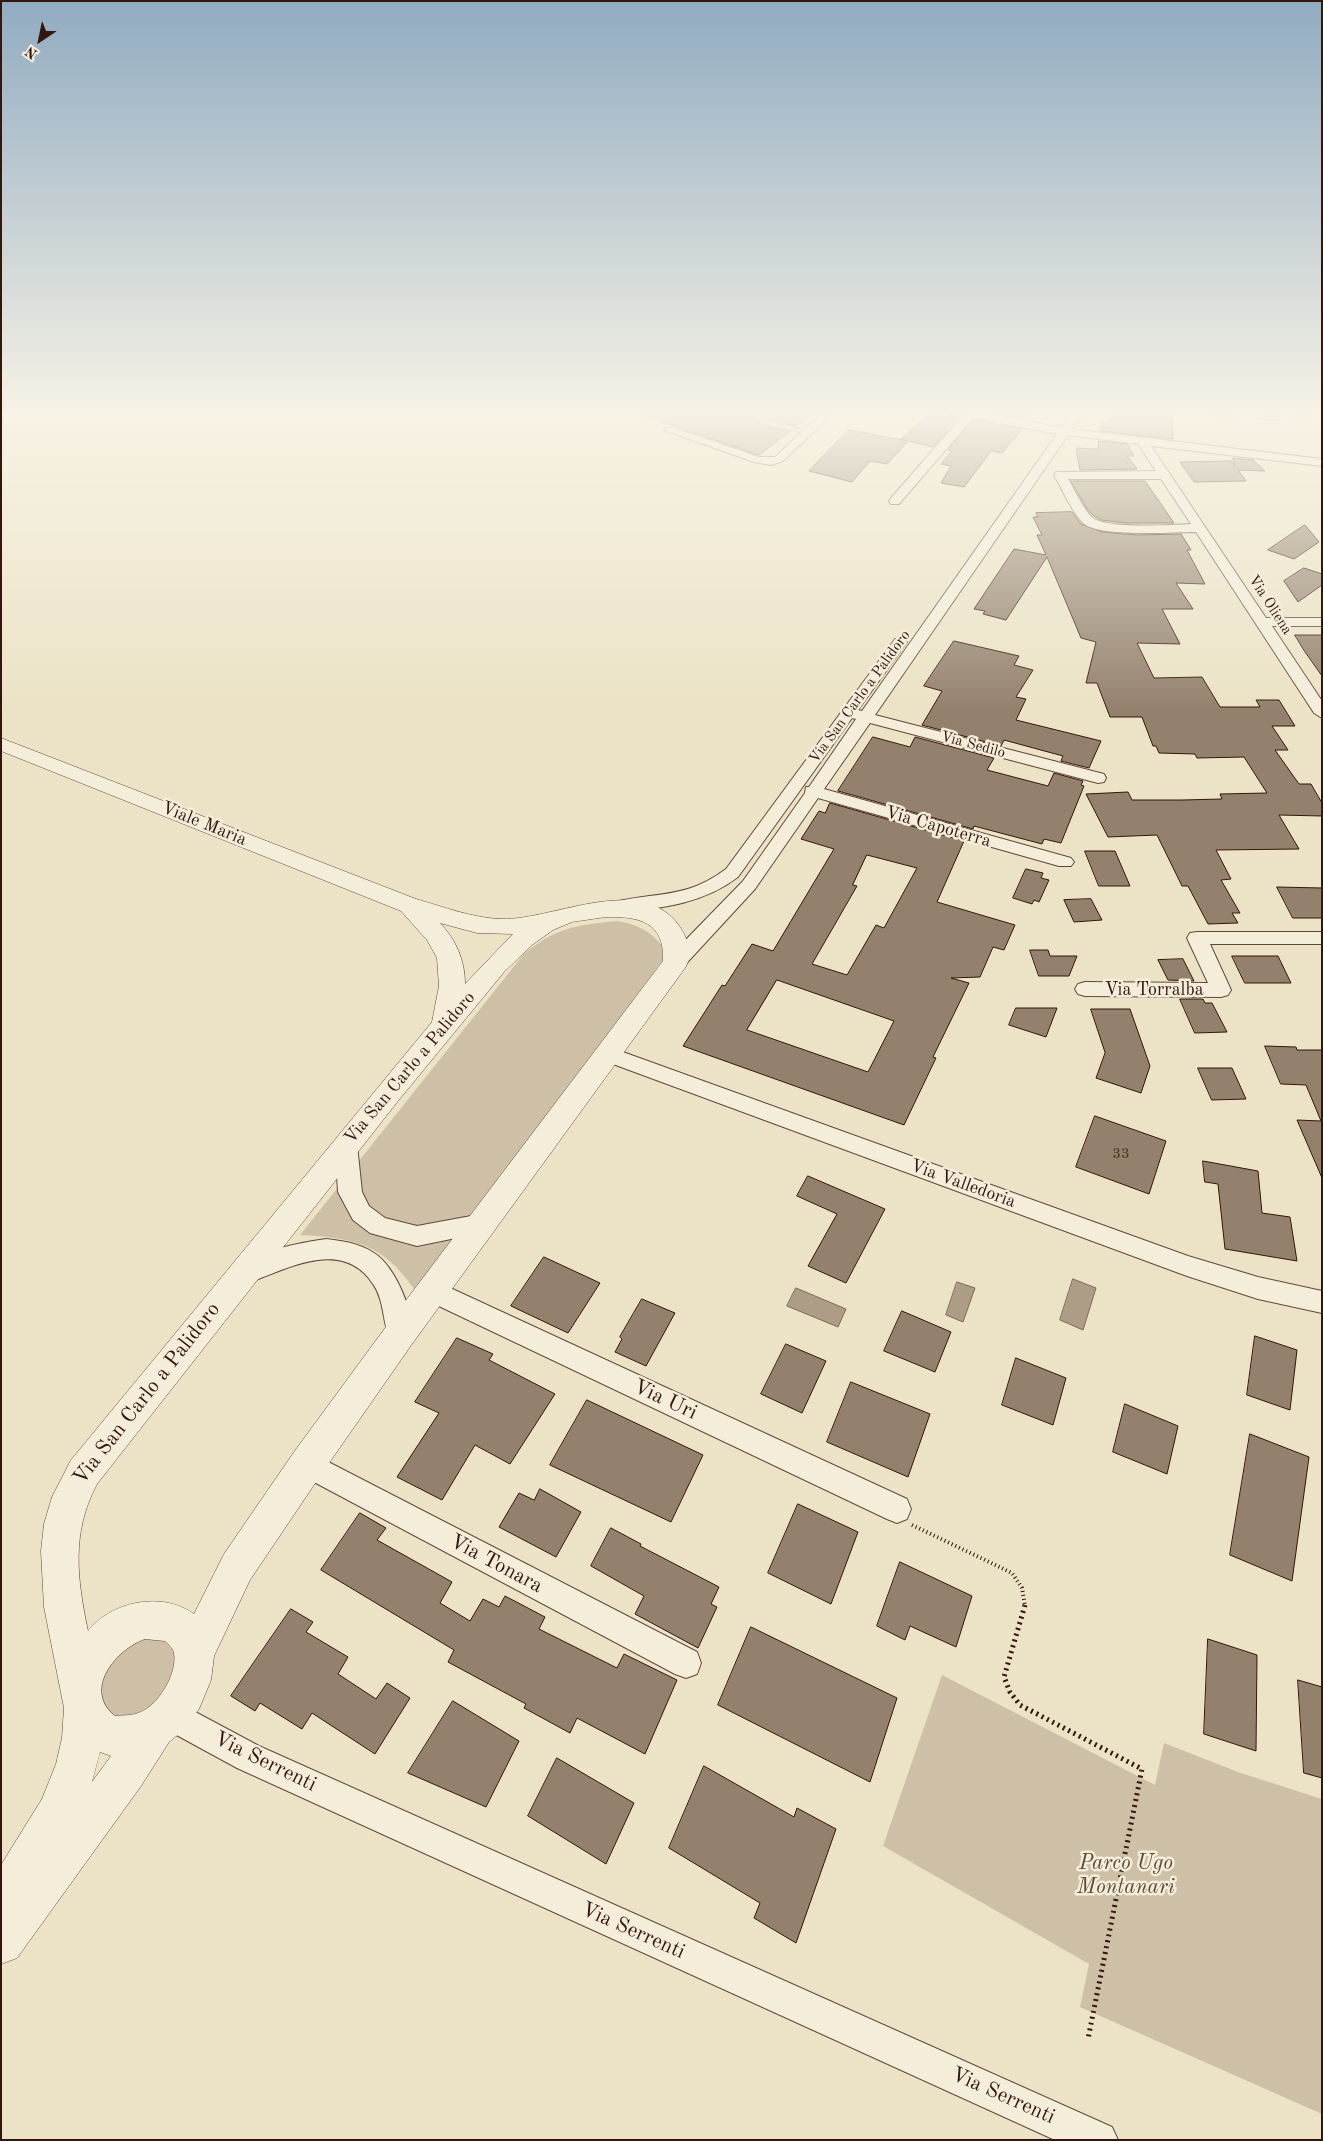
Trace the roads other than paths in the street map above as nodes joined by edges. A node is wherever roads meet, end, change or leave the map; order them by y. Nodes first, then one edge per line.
1 (996, 511) edge
2 (1010, 511) edge
3 (1081, 511) edge
4 (1189, 511) edge
5 (1200, 528) junction
6 (1262, 622) junction
7 (1322, 622) edge
8 (1315, 691) edge
9 (848, 713) junction
10 (1322, 713) edge
11 (866, 717) junction
12 (1, 744) edge
13 (1098, 778) dead end
14 (812, 791) junction
15 (1064, 862) dead end
16 (407, 904) junction
17 (618, 907) junction
18 (545, 923) junction
19 (1322, 938) edge
20 (676, 962) junction
21 (1085, 990) dead end
22 (441, 1029) junction
23 (609, 1055) junction
24 (346, 1145) junction
25 (482, 1224) junction
26 (237, 1279) junction
27 (432, 1290) junction
28 (1322, 1302) edge
29 (400, 1334) junction
30 (307, 1464) junction
31 (896, 1509) road end
32 (194, 1655) junction
33 (686, 1663) dead end
34 (82, 1701) junction
35 (162, 1721) junction
36 (1, 1905) edge
37 (1, 1942) edge
38 (1100, 2140) edge

1 - 9 street, Via San Carlo a Palidoro
2 - 11 street, Via San Carlo a Palidoro
3 - 5 street
4 - 5 street, Via Oliena
5 - 6 street, Via Oliena
6 - 7 street
6 - 8 street, Via Oliena
8 - 10 street, Via Oliena
9 - 11 street, Via Sedilo
9 - 17 street, Via San Carlo a Palidoro
11 - 13 street, Via Sedilo
11 - 14 street, Via San Carlo a Palidoro
12 - 16 street, Viale Maria
14 - 15 street, Via Capoterra
14 - 20 street, Via San Carlo a Palidoro
16 - 18 street, Viale Maria
16 - 22 street, Viale Maria
17 - 18 street, Via San Carlo a Palidoro
17 - 20 street, Via San Carlo a Palidoro
18 - 22 street, Via San Carlo a Palidoro
19 - 21 street, Via Torralba
20 - 23 street, Via San Carlo a Palidoro
22 - 24 street, Via San Carlo a Palidoro
23 - 25 street, Via San Carlo a Palidoro
23 - 28 street, Via Valledoria
24 - 25 street
24 - 26 street, Via San Carlo a Palidoro
25 - 27 street, Via San Carlo a Palidoro
26 - 29 street, Via San Carlo a Palidoro
26 - 34 street, Via San Carlo a Palidoro
27 - 29 street, Via San Carlo a Palidoro
27 - 31 street, Via Uri
29 - 30 street, Via San Carlo a Palidoro
30 - 32 street, Via San Carlo a Palidoro
30 - 33 street, Via Tonara
32 - 34 street
32 - 35 street
34 - 35 street
34 - 36 street, Via San Carlo a Palidoro
35 - 37 street
35 - 38 street, Via Serrenti

